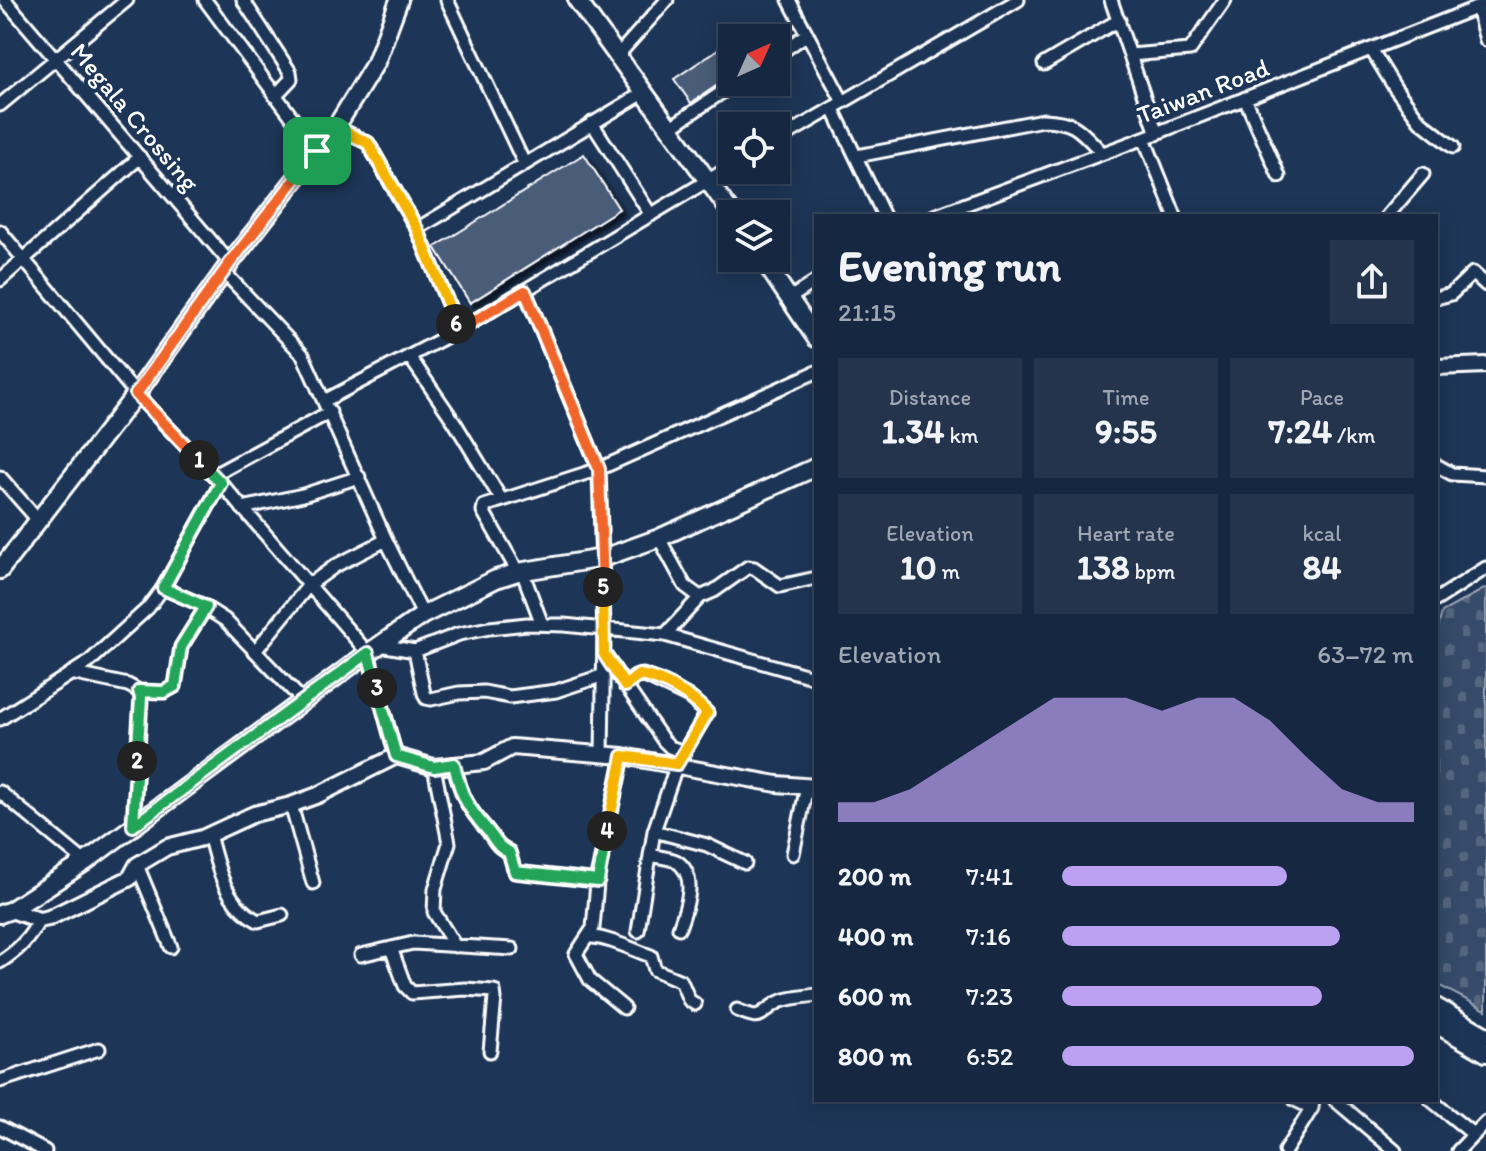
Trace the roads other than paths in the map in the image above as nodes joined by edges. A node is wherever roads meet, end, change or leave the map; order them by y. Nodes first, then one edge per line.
1 (5, 0) edge
2 (127, 0) edge
3 (205, 0) edge
4 (243, 0) edge
5 (399, 0) edge
6 (447, 0) edge
7 (577, 0) edge
8 (667, 0) edge
9 (789, 0) edge
10 (1018, 0) edge
11 (1111, 0) edge
12 (1225, 0) edge
13 (1481, 6) edge
14 (1119, 20) junction
15 (807, 34) junction
16 (1486, 40) edge
17 (790, 46) edge
18 (1371, 49) junction
19 (618, 55) junction
20 (1130, 55) junction
21 (56, 58) junction
22 (1044, 64) dead end
23 (645, 92) junction
24 (718, 95) edge
25 (275, 96) junction
26 (1245, 98) junction
27 (0, 105) edge
28 (838, 105) junction
29 (592, 123) junction
30 (336, 127) junction
31 (671, 127) junction
32 (790, 133) edge
33 (1157, 134) junction
34 (1144, 138) junction
35 (1453, 147) dead end
36 (317, 151) junction
37 (1102, 153) junction
38 (857, 156) junction
39 (140, 157) junction
40 (524, 163) junction
41 (718, 174) edge
42 (1423, 174) dead end
43 (1279, 176) dead end
44 (708, 180) junction
45 (722, 200) edge
46 (883, 214) edge
47 (939, 214) edge
48 (1174, 214) edge
49 (1389, 214) edge
50 (651, 215) junction
51 (417, 229) junction
52 (0, 231) edge
53 (23, 259) junction
54 (227, 268) junction
55 (772, 272) edge
56 (0, 280) edge
57 (814, 282) edge
58 (1486, 285) edge
59 (525, 291) junction
60 (1438, 297) edge
61 (790, 298) junction
62 (459, 330) junction
63 (814, 335) edge
64 (409, 356) junction
65 (1486, 365) edge
66 (1438, 367) edge
67 (814, 373) edge
68 (136, 394) junction
69 (327, 406) junction
70 (1438, 466) edge
71 (814, 468) edge
72 (599, 469) junction
73 (1486, 476) edge
74 (0, 477) edge
75 (359, 477) junction
76 (217, 479) junction
77 (501, 499) junction
78 (242, 508) junction
79 (38, 520) junction
80 (659, 538) junction
81 (386, 540) junction
82 (603, 558) junction
83 (1486, 568) edge
84 (0, 570) edge
85 (520, 571) junction
86 (814, 578) edge
87 (309, 585) junction
88 (163, 588) junction
89 (700, 597) junction
90 (1438, 599) edge
91 (206, 607) junction
92 (423, 615) junction
93 (542, 624) junction
94 (604, 630) junction
95 (665, 635) junction
96 (374, 649) junction
97 (256, 650) junction
98 (415, 651) junction
99 (604, 654) junction
100 (71, 673) junction
101 (601, 676) junction
102 (814, 677) edge
103 (625, 686) junction
104 (139, 691) junction
105 (303, 701) junction
106 (0, 719) edge
107 (602, 754) junction
108 (396, 756) junction
109 (623, 756) junction
110 (680, 758) junction
111 (454, 764) junction
112 (434, 767) junction
113 (812, 786) edge
114 (0, 792) edge
115 (291, 805) junction
116 (133, 826) junction
117 (654, 831) junction
118 (209, 834) junction
119 (793, 854) dead end
120 (650, 855) junction
121 (85, 862) junction
122 (745, 863) dead end
123 (137, 865) junction
124 (598, 881) junction
125 (313, 883) dead end
126 (5, 912) edge
127 (282, 915) dead end
128 (39, 920) junction
129 (679, 928) dead end
130 (638, 931) dead end
131 (588, 936) junction
132 (455, 946) junction
133 (171, 947) dead end
134 (391, 948) junction
135 (512, 949) dead end
136 (361, 955) dead end
137 (0, 962) edge
138 (814, 995) edge
139 (695, 1004) dead end
140 (624, 1008) dead end
141 (1438, 1008) edge
142 (737, 1010) dead end
143 (1438, 1030) edge
144 (1486, 1036) edge
145 (99, 1049) dead end
146 (490, 1051) dead end
147 (1486, 1053) edge
148 (0, 1081) edge
149 (1337, 1102) edge
150 (1433, 1102) edge
151 (1313, 1104) edge
152 (1486, 1122) edge
153 (0, 1127) edge
154 (1474, 1135) junction
155 (45, 1151) edge
156 (1285, 1151) edge
157 (1395, 1151) edge
158 (1458, 1151) edge

1 - 21 street, Megala Crossing
2 - 21 street
3 - 25 street
4 - 25 street
5 - 30 main road
6 - 40 street
7 - 19 main road
8 - 19 street
9 - 15 street
10 - 28 street
11 - 14 street
12 - 20 street
13 - 16 street
13 - 18 street, Taiwan Road
14 - 20 street
14 - 22 street
15 - 17 street
15 - 28 street
18 - 26 street, Taiwan Road
18 - 35 street
19 - 23 main road
20 - 33 street
21 - 27 street
21 - 39 street, Megala Crossing
23 - 29 street
23 - 31 main road
24 - 31 street
25 - 36 street
26 - 33 street, Taiwan Road
26 - 43 street
28 - 32 street
28 - 38 street
29 - 40 street
29 - 50 street
30 - 36 main road
30 - 51 street
31 - 44 main road
33 - 34 street, Taiwan Road
34 - 37 street, Taiwan Road
34 - 48 street
36 - 54 main road
37 - 38 street
37 - 47 street, Taiwan Road
38 - 46 street
39 - 53 street
39 - 54 street, Megala Crossing
40 - 51 street
41 - 44 street
42 - 49 street
44 - 45 main road
44 - 50 street
50 - 59 street
51 - 62 street
52 - 53 street
53 - 56 street
53 - 68 street
54 - 68 main road
54 - 69 street, Megala Crossing
55 - 61 main road
57 - 61 street
58 - 60 street
59 - 62 street
59 - 72 street
61 - 63 main road
62 - 64 street
64 - 69 street
64 - 77 street
65 - 66 street
67 - 72 street
68 - 76 street
68 - 79 main road
69 - 75 street, Megala Crossing
69 - 76 street
70 - 73 street
71 - 80 main road
72 - 77 street
72 - 82 street
74 - 79 street
75 - 78 street
75 - 81 street, Megala Crossing
76 - 78 street
76 - 88 street
77 - 85 street
78 - 87 street
79 - 84 main road
80 - 82 main road
80 - 89 street
81 - 87 street
81 - 92 street, Megala Crossing
82 - 85 main road
82 - 94 street
83 - 90 street
85 - 92 main road
85 - 93 street
86 - 89 street
87 - 96 street
87 - 97 street
88 - 91 street
88 - 100 street
89 - 95 street
91 - 97 street
91 - 104 street
92 - 96 main road
93 - 94 street
93 - 98 street
94 - 95 street
94 - 99 street
95 - 102 street
96 - 98 street
96 - 105 main road
96 - 108 street
97 - 105 street
98 - 101 street
99 - 101 street
99 - 103 street
100 - 104 street
100 - 106 street
101 - 107 street
103 - 110 street
103 - 110 street
104 - 116 street
105 - 116 main road
107 - 109 street
107 - 111 street
108 - 112 street
108 - 115 street
109 - 110 street
109 - 124 street
110 - 113 street
110 - 117 street
111 - 112 street
111 - 124 street
112 - 132 street
113 - 119 street
114 - 121 street
115 - 118 street
115 - 125 street
116 - 121 main road
117 - 120 street
117 - 122 street
118 - 123 street
118 - 127 street
120 - 129 street
120 - 130 street
121 - 126 main road
123 - 128 street
123 - 133 street
124 - 131 street
126 - 128 street
128 - 137 street
131 - 139 street
131 - 140 street
132 - 134 street
132 - 135 street
134 - 136 street
134 - 146 street
138 - 142 street
141 - 144 main road
143 - 147 main road
145 - 148 street
149 - 157 street
150 - 154 street
151 - 156 street
152 - 154 street
153 - 155 street
154 - 158 street

